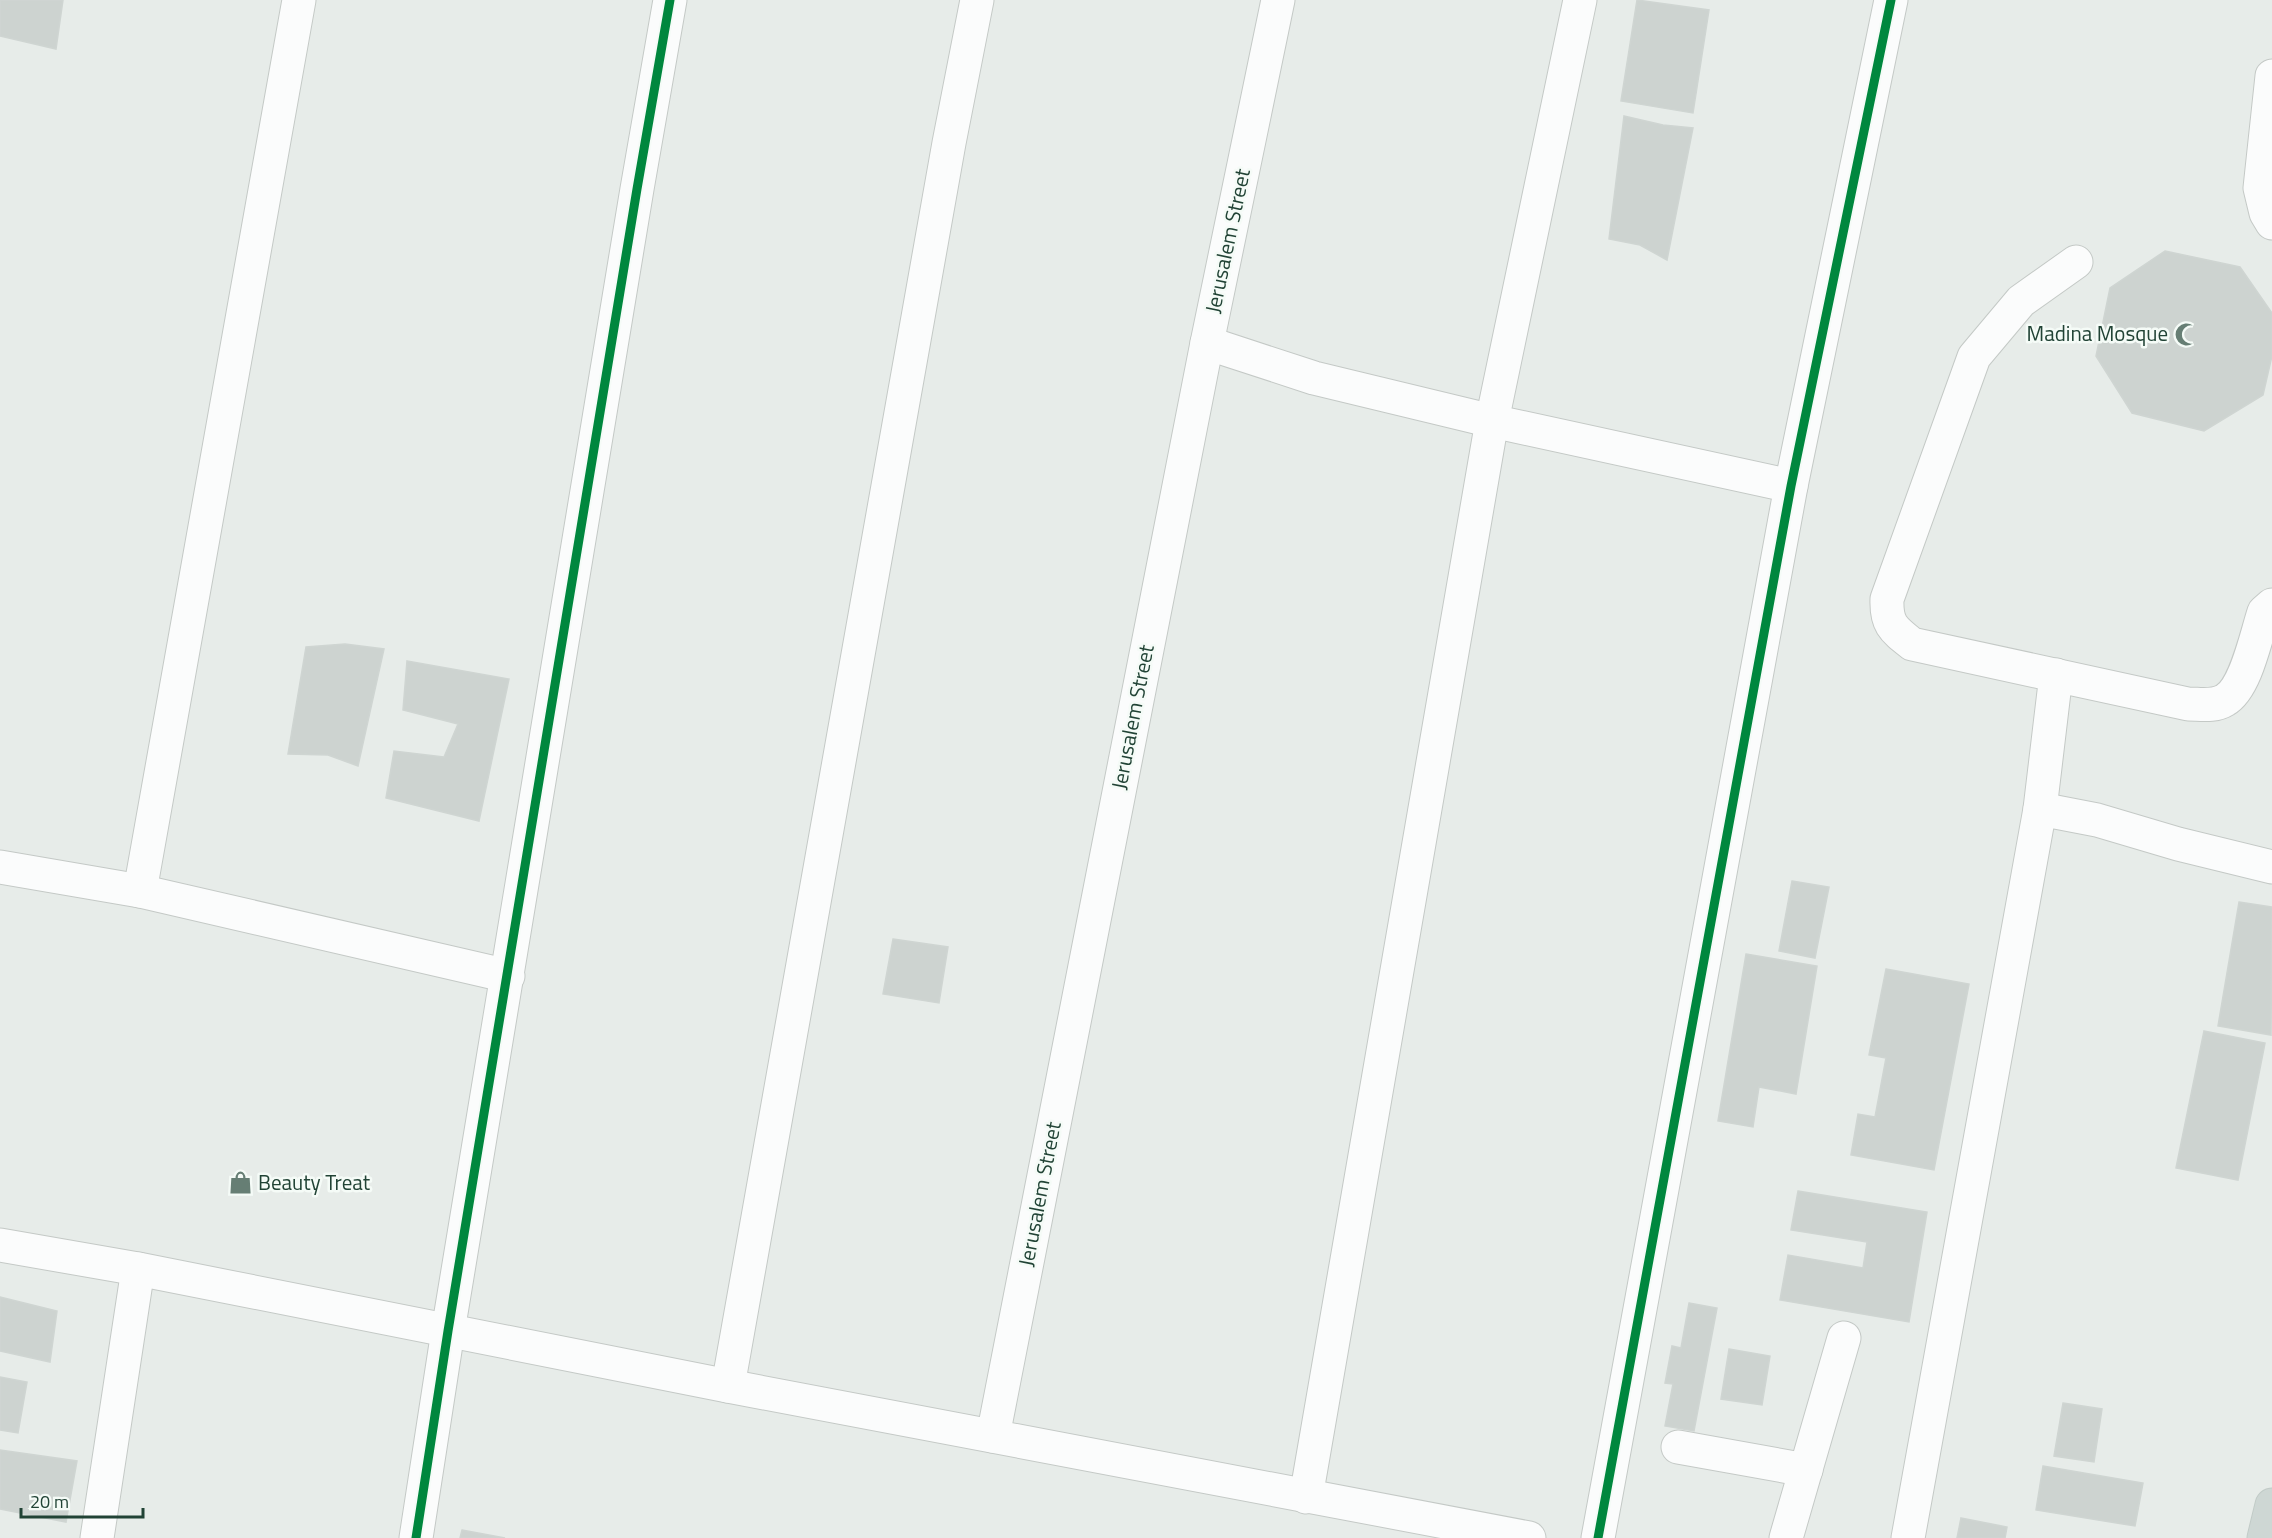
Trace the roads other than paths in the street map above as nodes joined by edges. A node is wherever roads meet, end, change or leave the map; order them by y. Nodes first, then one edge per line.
1 (299, 0) edge
2 (670, 0) edge
3 (977, 0) edge
4 (1278, 0) edge
5 (1580, 0) edge
6 (1891, 0) edge
7 (2272, 76) edge
8 (2272, 223) edge
9 (2076, 262) dead end
10 (1206, 343) junction
11 (1492, 421) junction
12 (1791, 486) junction
13 (2272, 605) edge
14 (2056, 675) junction
15 (2040, 809) junction
16 (0, 867) edge
17 (2272, 867) edge
18 (140, 891) junction
19 (507, 976) junction
20 (0, 1245) edge
21 (138, 1269) junction
22 (448, 1331) junction
23 (1844, 1338) dead end
24 (728, 1386) junction
25 (993, 1436) junction
26 (1678, 1447) dead end
27 (1806, 1470) junction
28 (1306, 1497) junction
29 (2272, 1505) edge
30 (97, 1538) edge
31 (416, 1538) edge
32 (1529, 1538) edge
33 (1598, 1538) edge
34 (1786, 1538) edge
35 (1908, 1538) edge
36 (2264, 1538) edge

1 - 18 street
2 - 19 street
3 - 24 street
4 - 10 street, Jerusalem Street
5 - 11 street
6 - 12 street
7 - 8 street
9 - 14 street
10 - 11 street
10 - 25 street, Jerusalem Street
11 - 12 street
11 - 28 street
12 - 33 street
13 - 14 street
14 - 15 street
15 - 17 street
15 - 35 street
16 - 18 street
18 - 19 street
19 - 22 street
20 - 21 street
21 - 22 street
21 - 30 street
22 - 24 street
22 - 31 street
23 - 27 street
24 - 25 street
25 - 28 street
26 - 27 street
27 - 34 street
28 - 32 street
29 - 36 main road

